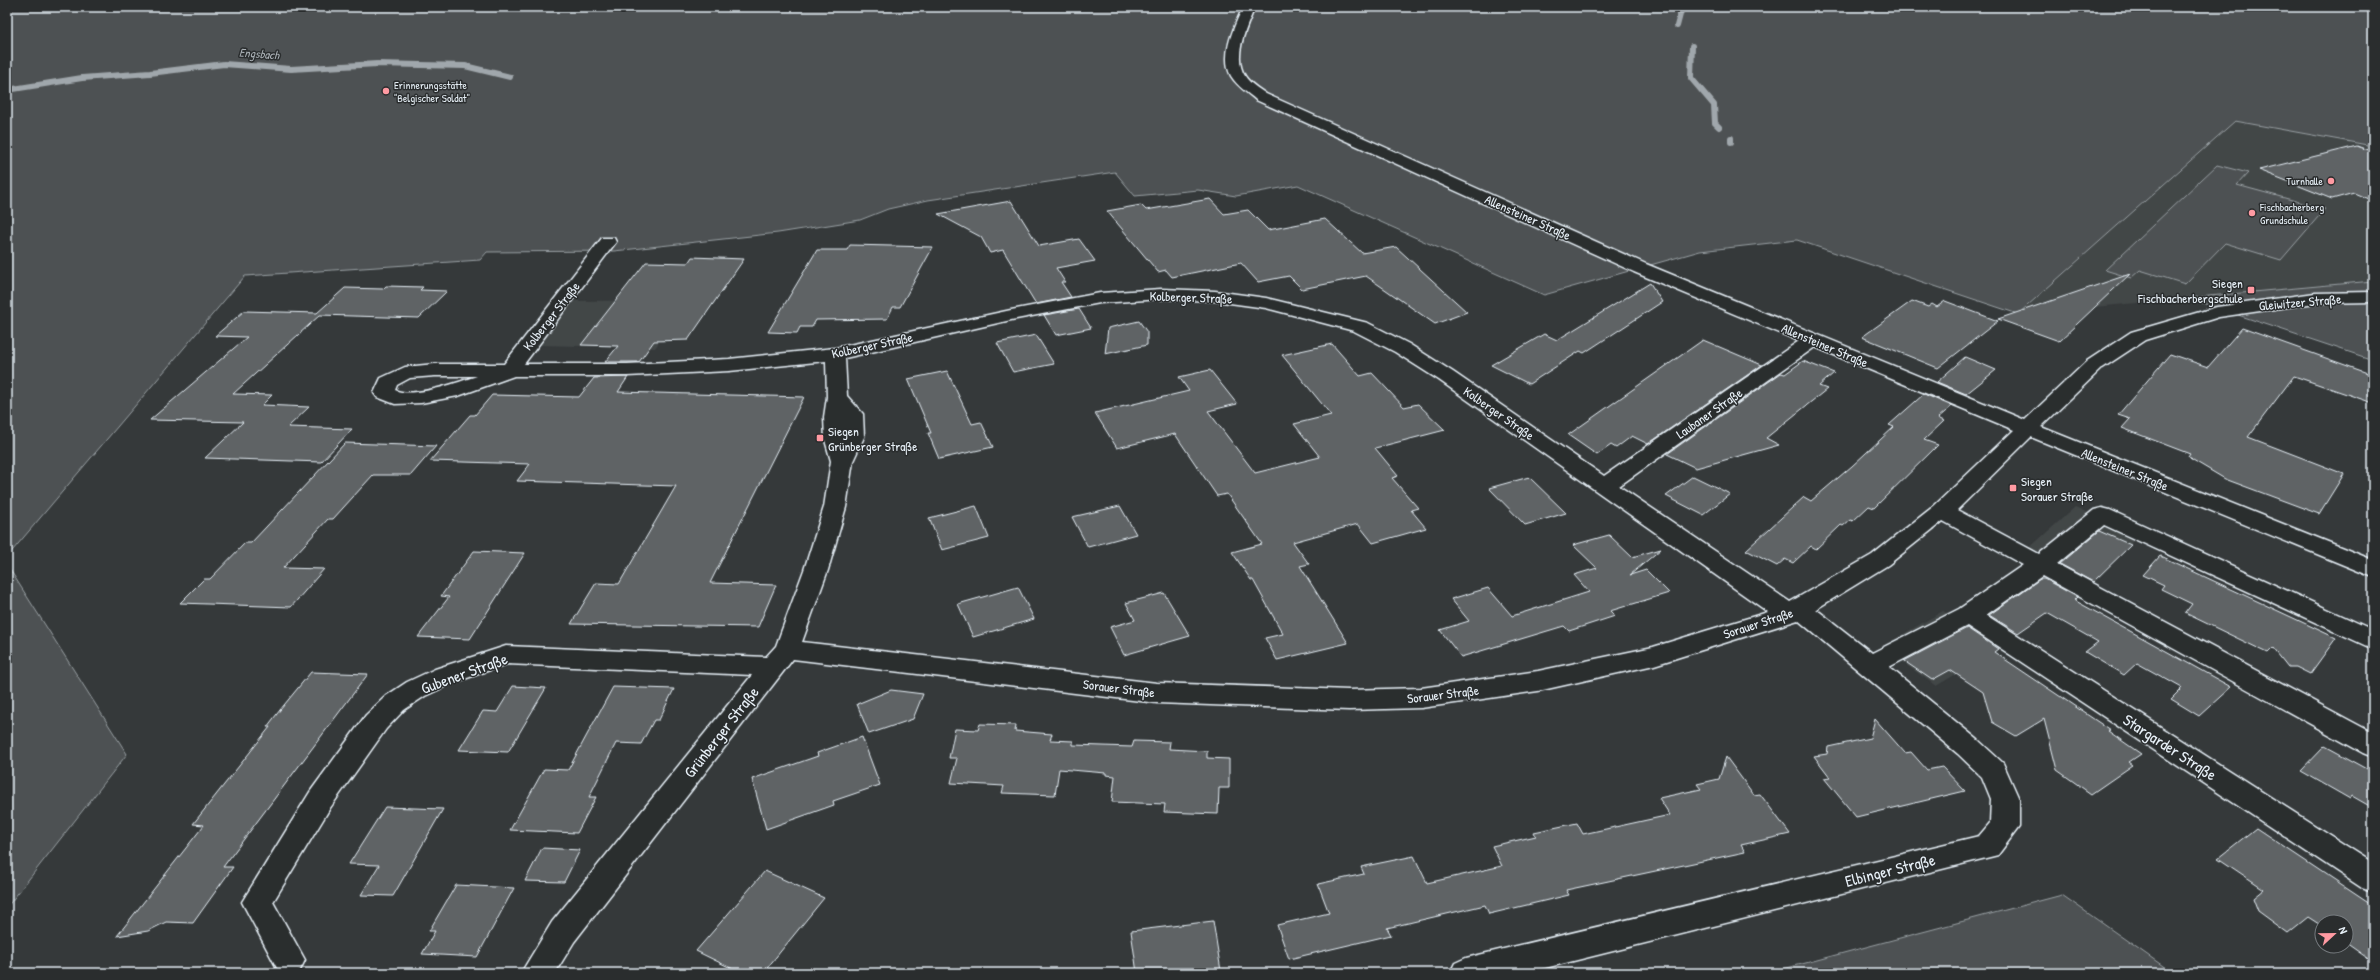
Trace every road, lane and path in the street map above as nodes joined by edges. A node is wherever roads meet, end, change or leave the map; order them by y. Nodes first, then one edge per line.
1 (1249, 7) edge
2 (608, 242) dead end
3 (2373, 297) edge
4 (1813, 340) junction
5 (834, 354) junction
6 (509, 371) junction
7 (2026, 428) junction
8 (1604, 486) junction
9 (1942, 511) junction
10 (2042, 564) junction
11 (2373, 569) edge
12 (1794, 611) junction
13 (1968, 615) junction
14 (2373, 640) edge
15 (780, 658) junction
16 (1871, 665) junction
17 (2373, 746) edge
18 (2373, 879) edge
19 (288, 960) dead end
20 (537, 973) edge
21 (1466, 973) edge

1 - 4 street, Allensteiner Straße
2 - 6 street, Kolberger Straße
3 - 7 street, Gleiwitzer Straße
4 - 7 street, Allensteiner Straße
4 - 8 street, Laubaner Straße
5 - 6 street, Kolberger Straße
5 - 8 street, Kolberger Straße
5 - 15 street, Grünberger Straße
6 - 6 street, Kolberger Straße
7 - 9 street, Sorauer Straße
7 - 11 street, Allensteiner Straße
8 - 12 street, Kolberger Straße
9 - 10 street
9 - 12 street, Sorauer Straße
10 - 13 street
10 - 14 street
10 - 17 street
12 - 15 street, Sorauer Straße
12 - 16 street, Elbinger Straße
13 - 16 street
13 - 18 street, Stargarder Straße
15 - 19 street, Gubener Straße
15 - 20 street, Grünberger Straße
16 - 21 street, Elbinger Straße

